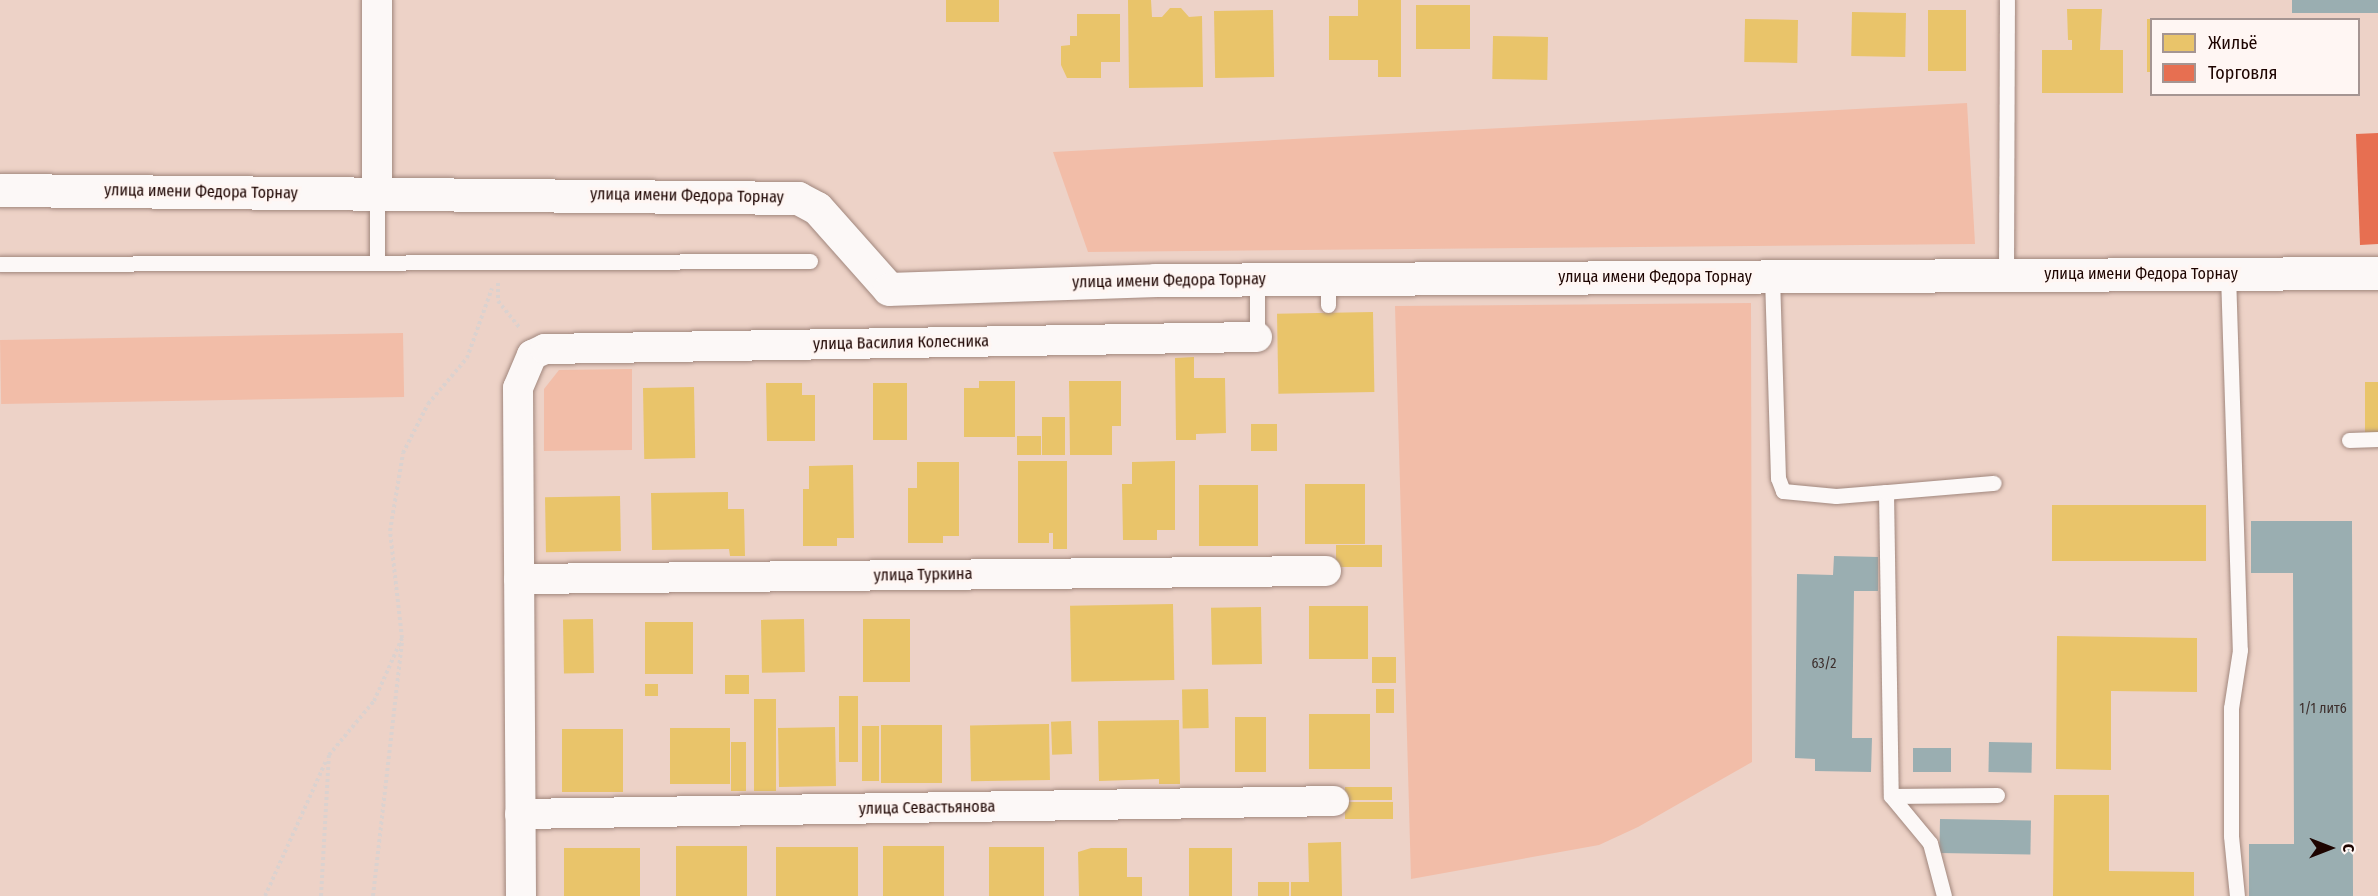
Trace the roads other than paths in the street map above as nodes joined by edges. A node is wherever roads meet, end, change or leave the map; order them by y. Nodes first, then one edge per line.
1 (377, 0) edge
2 (2007, 0) edge
3 (0, 190) edge
4 (377, 194) junction
5 (810, 261) dead end
6 (377, 263) junction
7 (0, 264) edge
8 (2378, 273) edge
9 (2228, 274) junction
10 (2006, 275) junction
11 (1772, 276) junction
12 (1257, 280) junction
13 (1257, 337) joint
14 (2378, 439) edge
15 (2349, 440) dead end
16 (1994, 483) dead end
17 (1886, 492) junction
18 (1326, 571) dead end
19 (519, 579) junction
20 (1997, 795) dead end
21 (1891, 796) junction
22 (1334, 801) dead end
23 (520, 814) junction
24 (521, 896) edge
25 (1944, 896) edge
26 (2237, 896) edge

1 - 4 street
2 - 10 lane
3 - 4 street, улица имени Федора Торнау
4 - 6 lane
4 - 12 street, улица имени Федора Торнау
5 - 6 lane
6 - 7 lane
8 - 9 street, улица имени Федора Торнау
9 - 10 street, улица имени Федора Торнау
9 - 26 lane
10 - 11 street, улица имени Федора Торнау
11 - 12 street, улица имени Федора Торнау
11 - 17 lane
12 - 13 lane
13 - 19 street, улица Василия Колесника
14 - 15 lane
16 - 17 lane
17 - 21 lane
18 - 19 street, улица Туркина
19 - 23 street
20 - 21 lane
21 - 25 lane
22 - 23 street, улица Севастьянова
23 - 24 street

